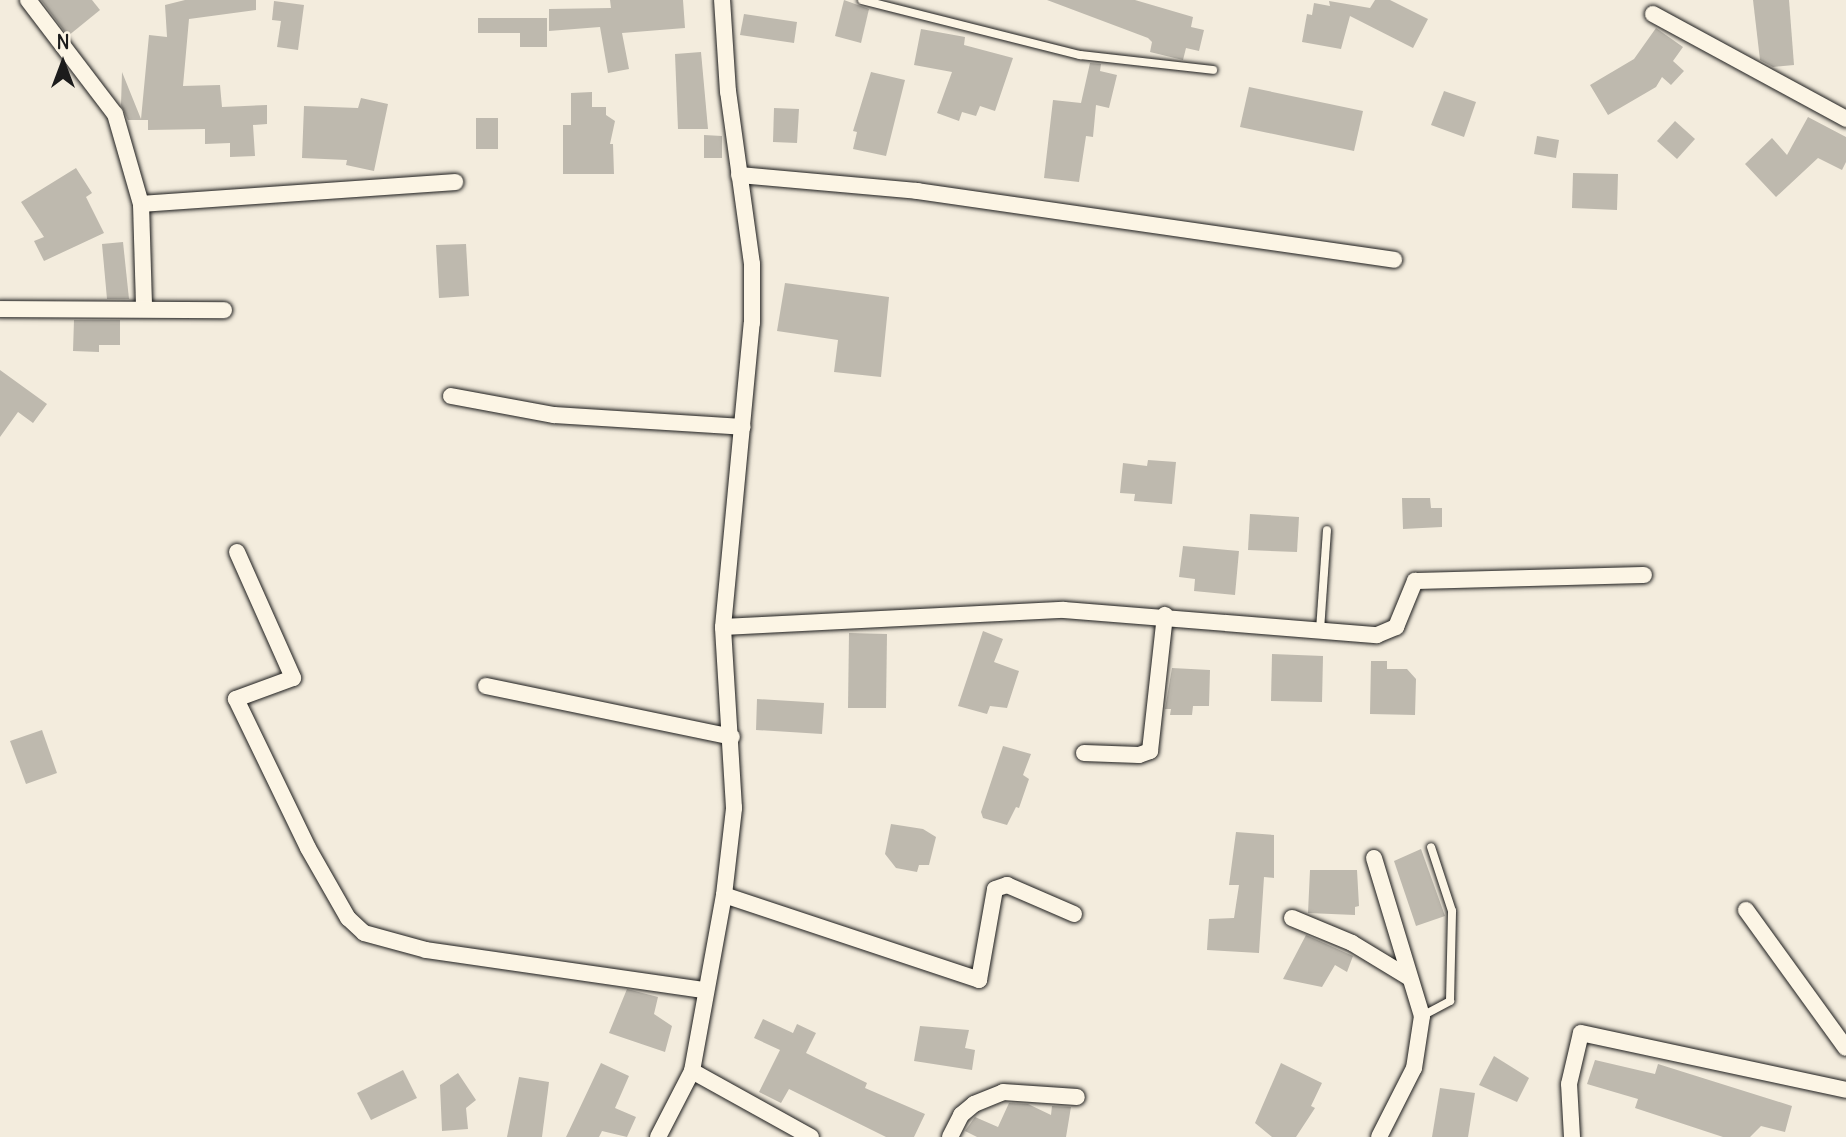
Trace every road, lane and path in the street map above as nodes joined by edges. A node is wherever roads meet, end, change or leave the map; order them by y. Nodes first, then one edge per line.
1 (28, 0) edge
2 (722, 0) edge
3 (862, 0) edge
4 (1653, 14) dead end
5 (1213, 70) dead end
6 (1846, 119) edge
7 (738, 175) junction
8 (455, 182) dead end
9 (141, 204) junction
10 (1394, 260) dead end
11 (144, 307) junction
12 (0, 309) edge
13 (224, 310) dead end
14 (451, 396) dead end
15 (743, 427) junction
16 (1327, 530) dead end
17 (237, 552) dead end
18 (1644, 575) dead end
19 (1165, 615) junction
20 (723, 627) junction
21 (1320, 630) junction
22 (486, 686) dead end
23 (732, 737) junction
24 (1084, 753) dead end
25 (1431, 847) dead end
26 (1374, 858) dead end
27 (724, 895) junction
28 (1746, 911) dead end
29 (1074, 914) dead end
30 (1292, 918) dead end
31 (1408, 977) junction
32 (704, 990) junction
33 (1422, 1016) junction
34 (1846, 1048) edge
35 (691, 1071) junction
36 (1846, 1090) edge
37 (1077, 1097) dead end
38 (658, 1137) edge
39 (811, 1137) edge
40 (950, 1137) edge
41 (1379, 1137) edge
42 (1572, 1137) edge

1 - 9 street
2 - 7 street
3 - 5 lane
4 - 6 street
7 - 10 street
7 - 15 street
8 - 9 street
9 - 11 street
11 - 12 street
11 - 13 street
14 - 15 street
15 - 20 street
16 - 21 lane
17 - 32 street
18 - 21 street
19 - 20 street
19 - 21 street
19 - 24 street
20 - 23 street
22 - 23 street
23 - 27 street
25 - 33 lane
26 - 31 street
27 - 29 street
27 - 32 street
28 - 34 street
30 - 31 street
31 - 33 street
32 - 35 street
33 - 41 street
35 - 38 street
35 - 39 street
36 - 42 street
37 - 40 street

